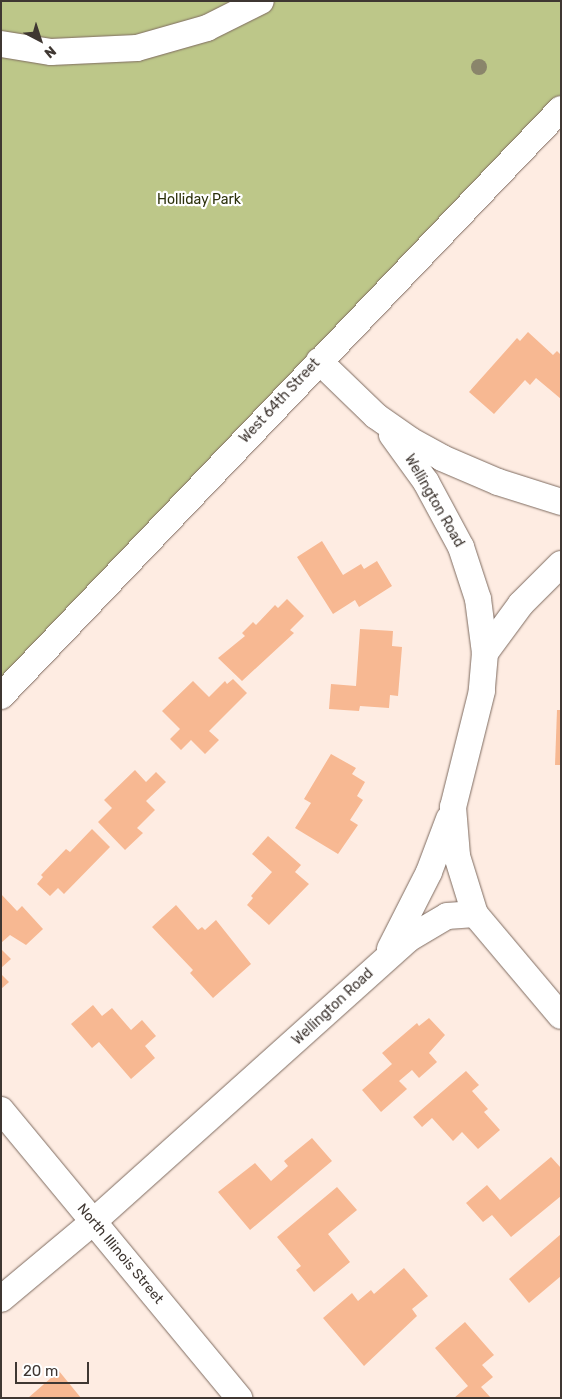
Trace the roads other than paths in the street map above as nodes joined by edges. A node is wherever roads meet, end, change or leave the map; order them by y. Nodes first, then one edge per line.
1 (261, 1) edge
2 (1, 44) edge
3 (561, 109) edge
4 (319, 361) junction
5 (376, 416) junction
6 (561, 502) edge
7 (561, 564) edge
8 (485, 653) junction
9 (1, 696) edge
10 (453, 807) junction
11 (475, 914) junction
12 (372, 971) junction
13 (561, 1016) edge
14 (1, 1110) edge
15 (93, 1222) junction
16 (1, 1299) edge
17 (239, 1398) edge

1 - 2 street
3 - 4 street, West 64th Street
4 - 5 street, Wellington Road
4 - 9 street, West 64th Street
5 - 6 street, Wellington Road
5 - 8 street, Wellington Road
7 - 8 street
8 - 10 street, Wellington Road
10 - 11 street, Wellington Road
10 - 12 street
11 - 12 street, Wellington Road
11 - 13 street
12 - 15 street, Wellington Road
14 - 15 street, North Illinois Street
15 - 16 street, Wellington Road
15 - 17 street, North Illinois Street

